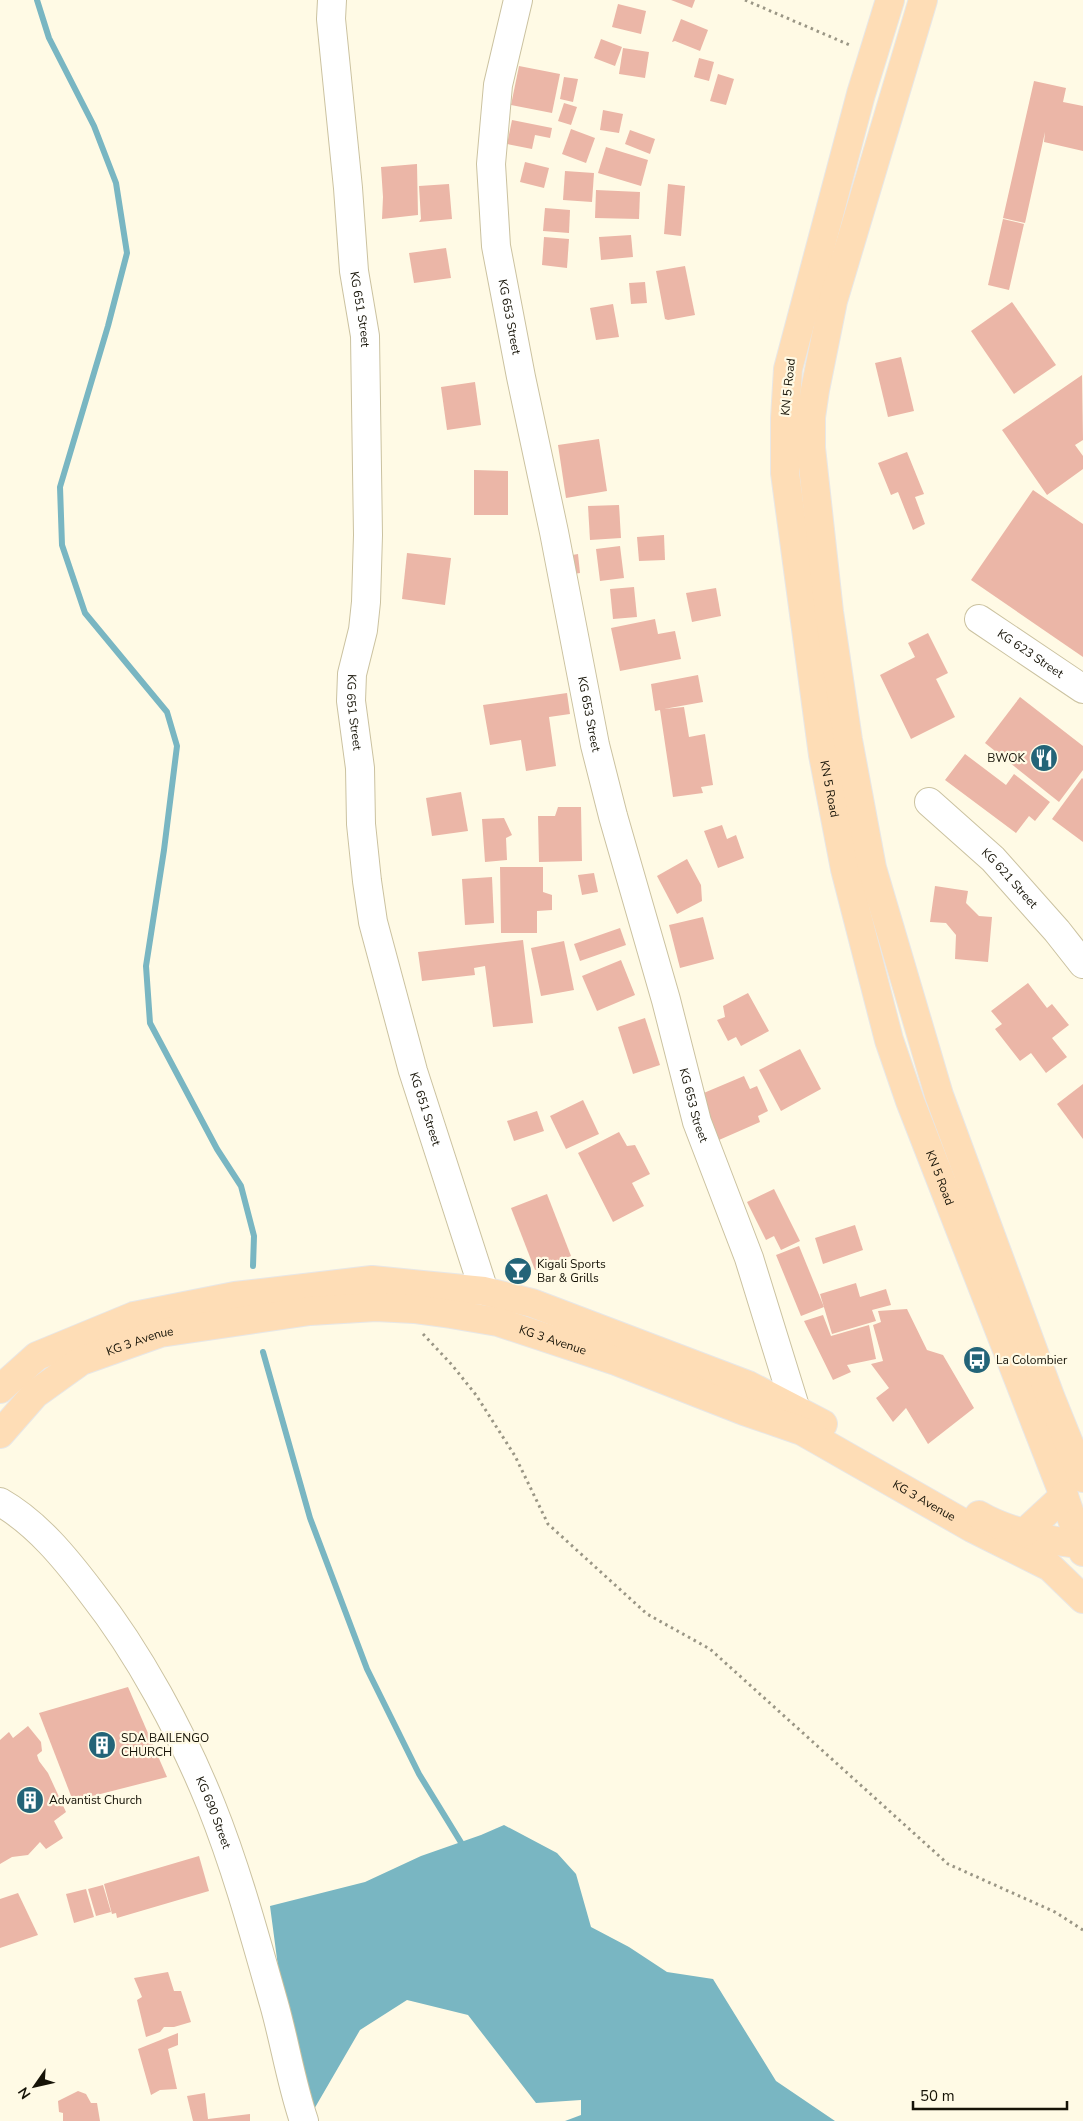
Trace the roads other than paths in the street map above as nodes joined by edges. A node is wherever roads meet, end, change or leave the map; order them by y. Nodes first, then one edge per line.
1 (332, 0) edge
2 (518, 0) edge
3 (890, 0) edge
4 (923, 0) edge
5 (979, 619) dead end
6 (1083, 689) edge
7 (928, 802) dead end
8 (1083, 964) edge
9 (484, 1291) junction
10 (0, 1389) edge
11 (796, 1410) junction
12 (0, 1434) edge
13 (1074, 1487) edge
14 (0, 1502) edge
15 (1025, 1532) junction
16 (1082, 1547) edge
17 (1083, 1599) edge
18 (304, 2121) edge

1 - 9 street, KG 651 Street
2 - 11 street, KG 653 Street
3 - 13 main road, KN 5 Road
4 - 13 main road, KN 5 Road
5 - 6 street, KG 623 Street
7 - 8 street, KG 621 Street
9 - 10 main road, KG 3 Avenue
9 - 11 main road, KG 3 Avenue
11 - 15 main road, KG 3 Avenue
12 - 17 main road, KG 3 Avenue
13 - 15 main road
13 - 16 main road, KN 5 Road
14 - 18 street, KG 690 Street
15 - 16 main road, KG 3 Avenue

